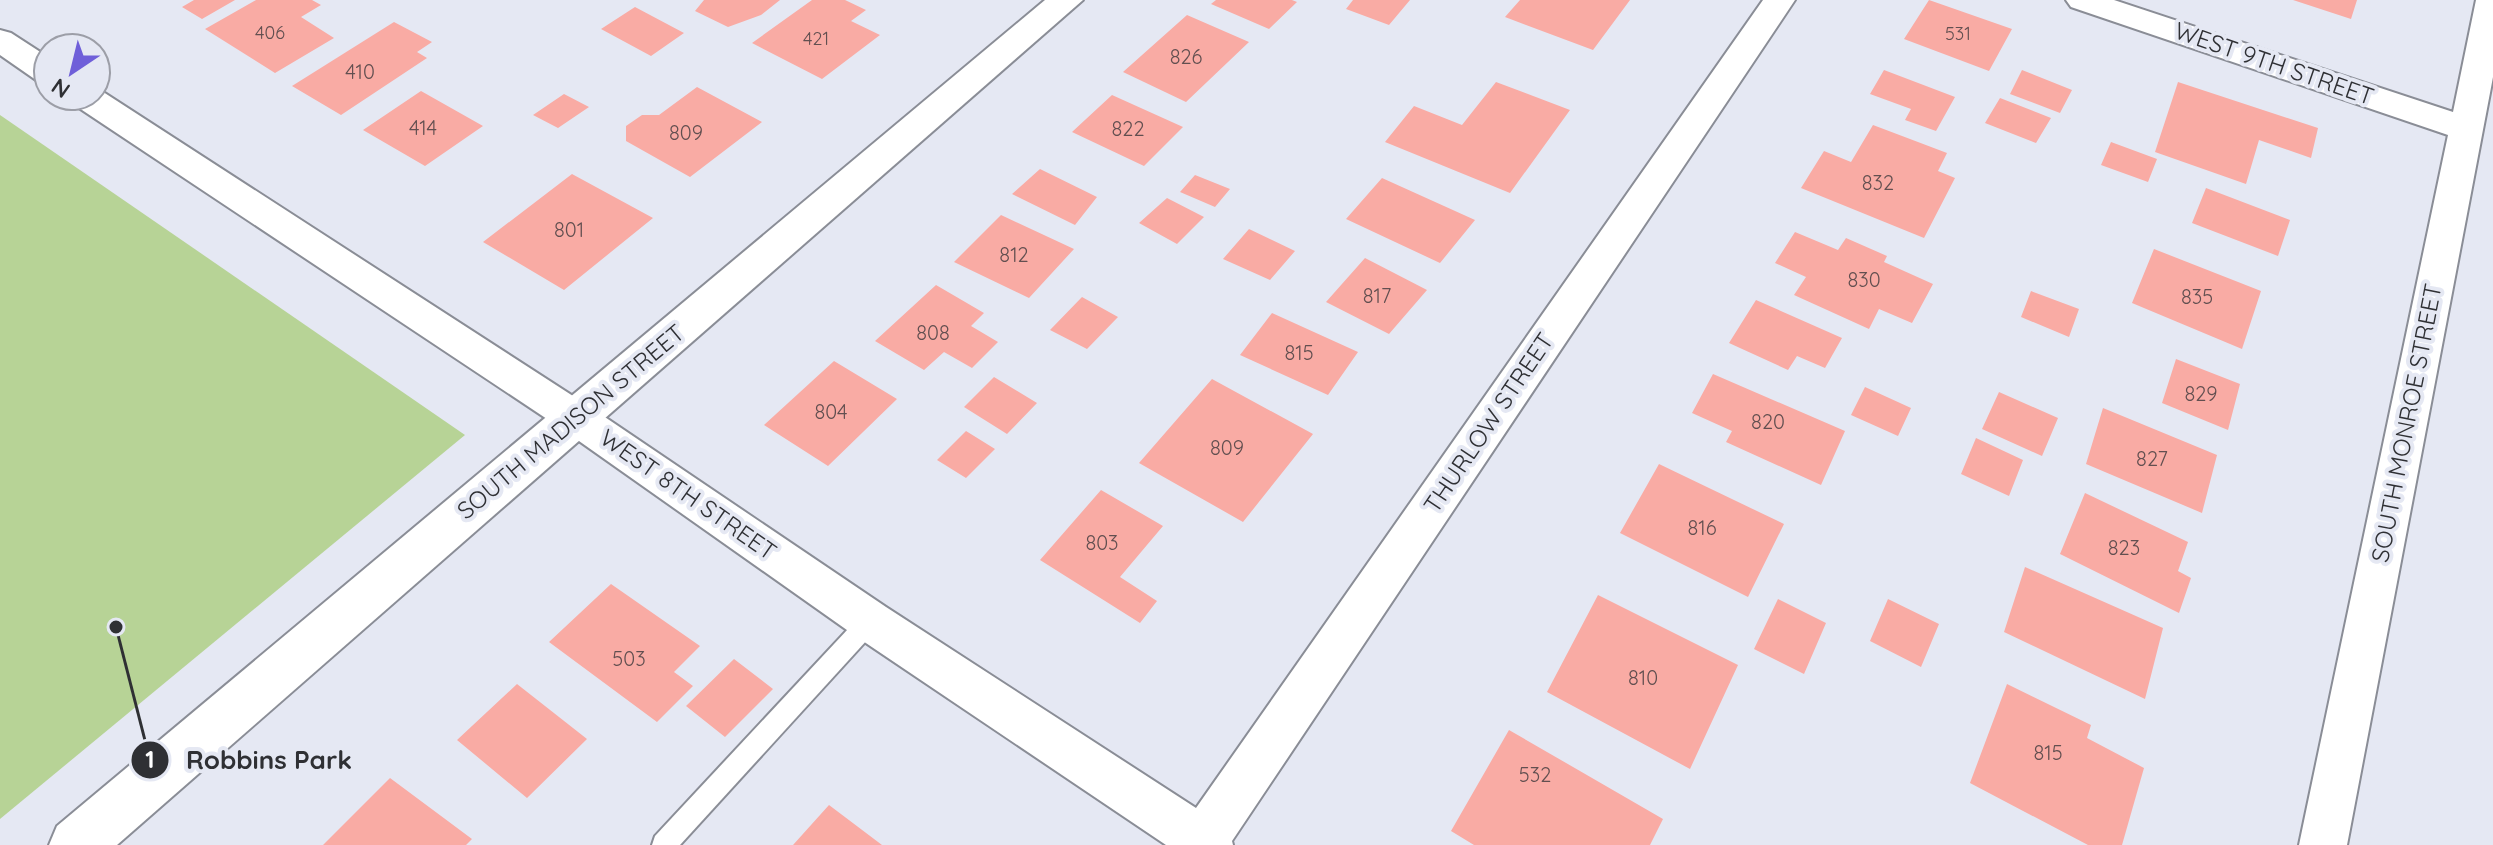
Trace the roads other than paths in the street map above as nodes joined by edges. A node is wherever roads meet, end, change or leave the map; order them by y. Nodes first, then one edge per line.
1 (1779, 0) edge
2 (2082, 0) edge
3 (2492, 0) edge
4 (1061, 1) edge
5 (0, 40) edge
6 (32, 61) edge
7 (109, 112) edge
8 (2466, 129) junction
9 (576, 418) junction
10 (870, 621) junction
11 (1204, 844) edge
12 (76, 845) edge
13 (664, 845) edge
14 (2323, 845) edge

1 - 11 street, THURLOW STREET
2 - 8 street, WEST 9TH STREET
3 - 8 street, SOUTH MONROE STREET
4 - 9 street, SOUTH MADISON STREET
5 - 6 street
7 - 9 street, WEST 8TH STREET
8 - 14 street, SOUTH MONROE STREET
9 - 10 street, WEST 8TH STREET
9 - 12 street, SOUTH MADISON STREET
10 - 11 street, WEST 8TH STREET
10 - 13 lane

